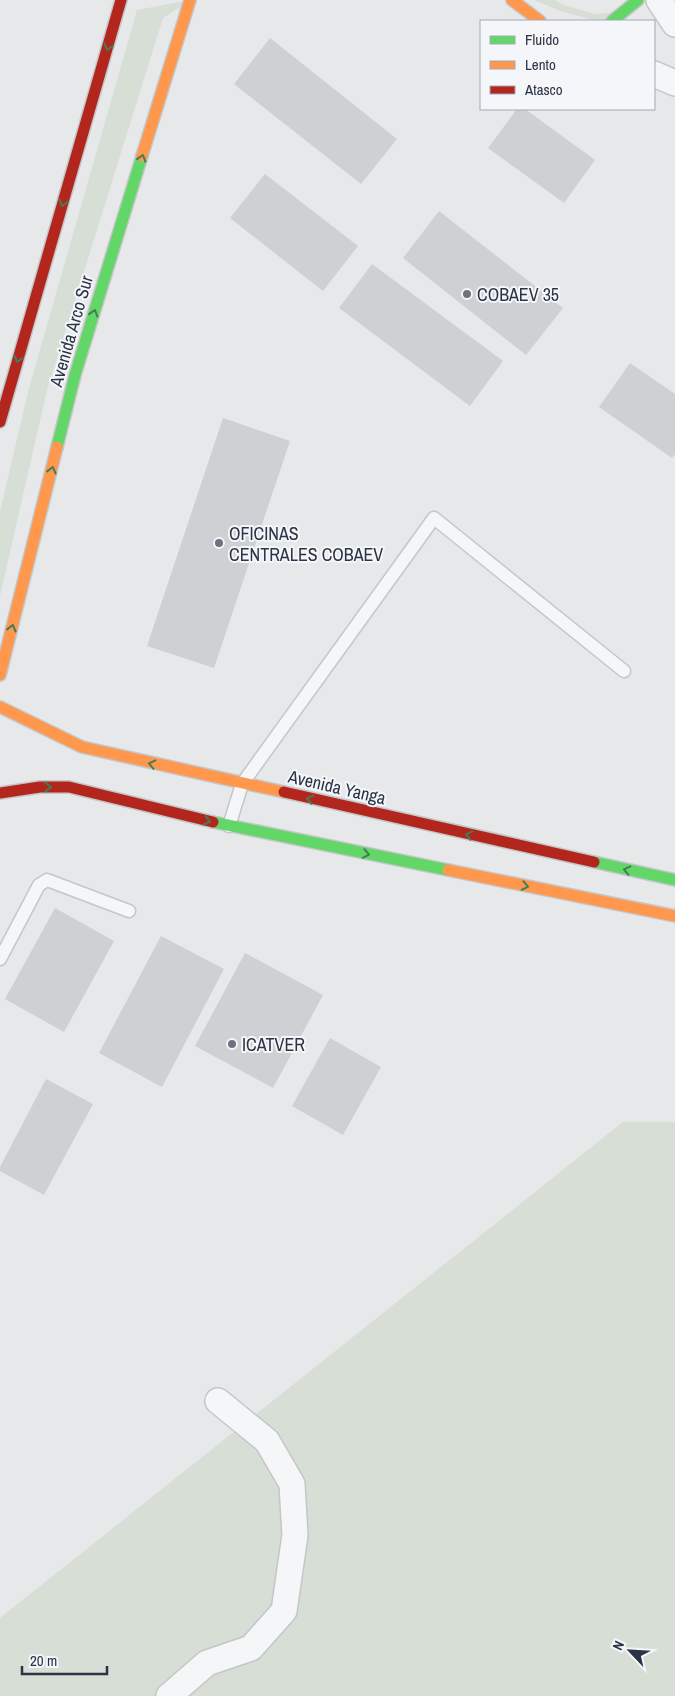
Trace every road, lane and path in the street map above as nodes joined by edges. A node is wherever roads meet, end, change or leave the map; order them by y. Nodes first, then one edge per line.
1 (121, 0) edge
2 (512, 0) edge
3 (638, 0) edge
4 (659, 0) edge
5 (187, 1) edge
6 (539, 20) edge
7 (613, 20) edge
8 (675, 24) edge
9 (655, 74) edge
10 (675, 83) edge
11 (0, 422) edge
12 (624, 671) dead end
13 (0, 675) edge
14 (0, 707) edge
15 (242, 784) junction
16 (0, 793) edge
17 (229, 826) junction
18 (675, 880) edge
19 (129, 911) dead end
20 (675, 916) edge
21 (0, 959) edge
22 (218, 1401) dead end
23 (169, 1696) edge

1 -> 11 street
2 - 6 street
3 - 7 street
4 - 8 street
13 -> 5 street, Avenida Arco Sur
9 - 10 street
12 - 15 lane
15 -> 14 street, Avenida Yanga
15 - 17 lane
18 -> 15 street, Avenida Yanga
16 -> 17 street
17 -> 20 street
19 - 21 lane
22 - 23 street

